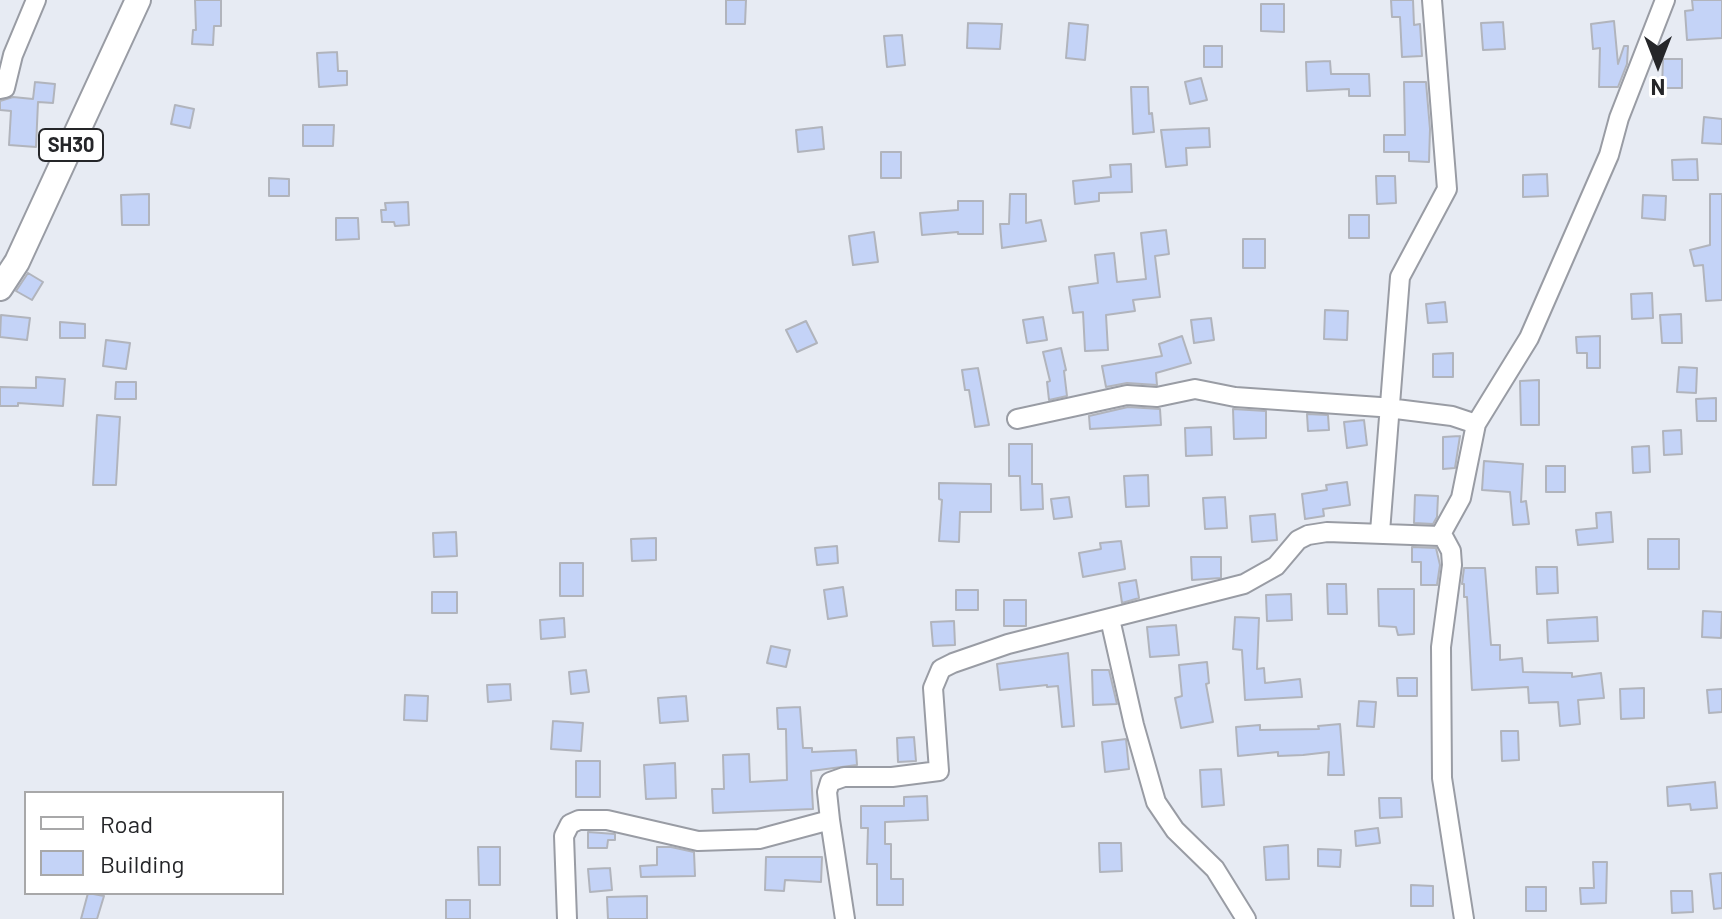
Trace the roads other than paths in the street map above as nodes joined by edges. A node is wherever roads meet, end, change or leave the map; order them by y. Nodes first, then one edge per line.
1 (36, 0) edge
2 (138, 0) edge
3 (1432, 0) edge
4 (1665, 0) edge
5 (0, 89) edge
6 (0, 288) edge
7 (1390, 409) junction
8 (1017, 419) dead end
9 (1476, 424) junction
10 (1380, 532) junction
11 (1440, 536) junction
12 (1110, 619) junction
13 (830, 820) junction
14 (567, 919) edge
15 (845, 919) edge
16 (1246, 919) edge
17 (1464, 919) edge

1 - 5 street
2 - 6 main road, SH30
3 - 7 street
4 - 9 street
7 - 8 street
7 - 9 street
7 - 10 street
9 - 11 street
10 - 11 street
10 - 12 street
11 - 17 street
12 - 13 street
12 - 16 street
13 - 14 street
13 - 15 street

